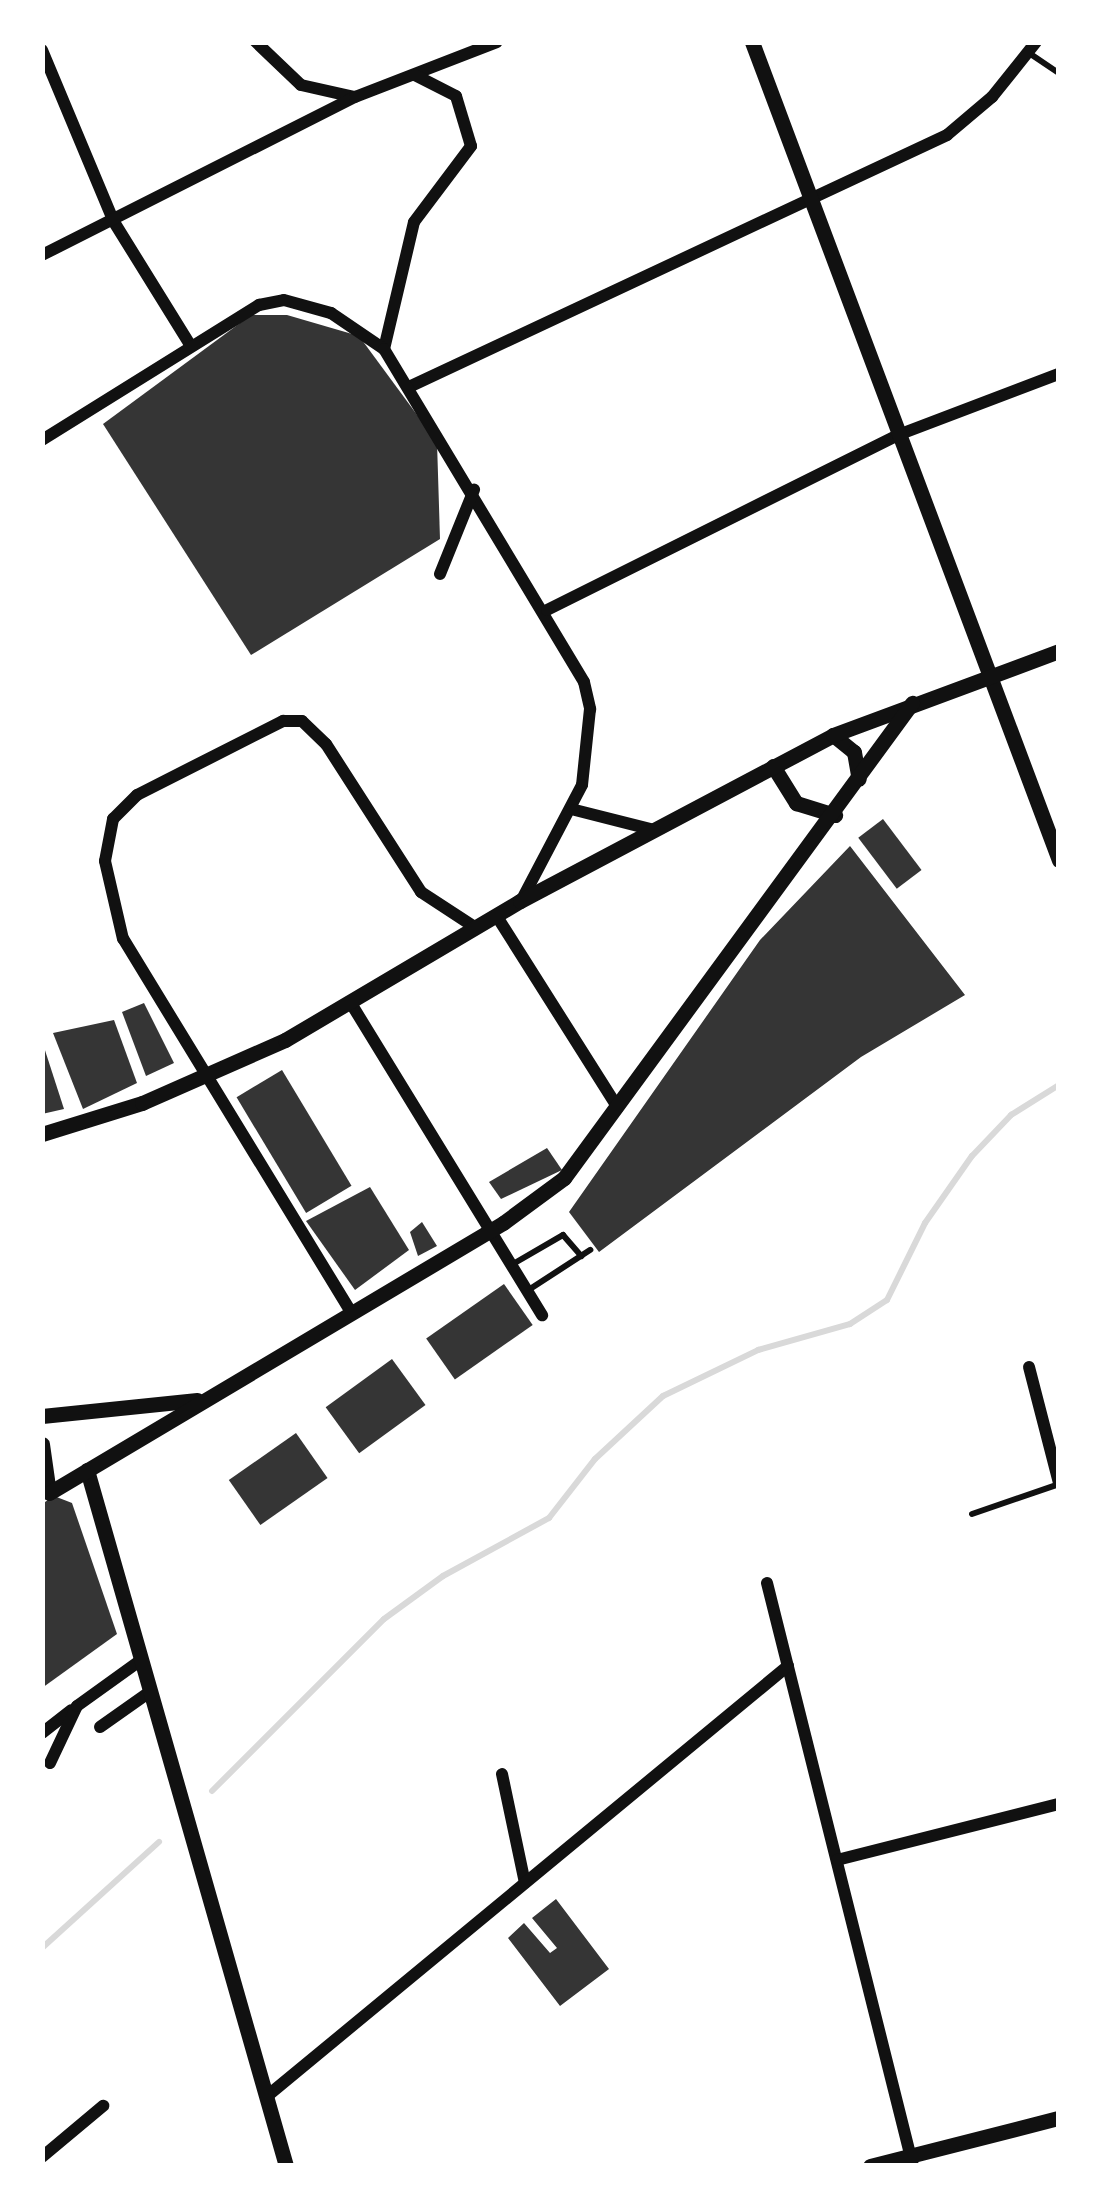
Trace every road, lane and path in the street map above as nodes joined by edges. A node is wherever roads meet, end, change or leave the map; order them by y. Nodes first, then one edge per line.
1 (256, 42) edge
2 (497, 42) edge
3 (752, 42) edge
4 (1033, 48) edge
5 (42, 50) edge
6 (1059, 74) edge
7 (415, 75) junction
8 (355, 97) junction
9 (809, 194) junction
10 (114, 222) junction
11 (42, 255) edge
12 (191, 346) junction
13 (384, 349) junction
14 (1059, 374) edge
15 (411, 386) junction
16 (898, 434) junction
17 (42, 440) edge
18 (474, 490) junction
19 (440, 574) dead end
20 (547, 610) junction
21 (1059, 651) edge
22 (986, 679) junction
23 (912, 704) junction
24 (833, 735) junction
25 (773, 766) junction
26 (859, 779) junction
27 (575, 810) junction
28 (835, 815) junction
29 (654, 830) junction
30 (1059, 860) edge
31 (520, 901) junction
32 (496, 915) junction
33 (476, 928) junction
34 (352, 1005) junction
35 (203, 1076) junction
36 (618, 1108) junction
37 (42, 1134) edge
38 (490, 1231) junction
39 (590, 1250) dead end
40 (581, 1256) junction
41 (511, 1265) junction
42 (527, 1291) junction
43 (351, 1312) junction
44 (542, 1315) dead end
45 (1029, 1367) dead end
46 (200, 1399) junction
47 (42, 1416) edge
48 (42, 1444) edge
49 (87, 1470) junction
50 (1059, 1484) edge
51 (46, 1495) edge
52 (972, 1514) dead end
53 (767, 1583) dead end
54 (141, 1660) junction
55 (788, 1666) junction
56 (152, 1691) junction
57 (76, 1706) junction
58 (100, 1727) dead end
59 (42, 1733) edge
60 (50, 1762) dead end
61 (502, 1774) dead end
62 (1059, 1804) edge
63 (837, 1860) junction
64 (526, 1882) junction
65 (266, 2097) junction
66 (103, 2106) dead end
67 (1059, 2119) edge
68 (42, 2157) edge
69 (912, 2161) edge
70 (286, 2166) edge
71 (870, 2166) edge

1 - 8 street
2 - 7 street
3 - 9 street
4 - 6 lane
4 - 9 street
5 - 10 street
7 - 8 street
7 - 13 street
8 - 10 street
9 - 15 street
9 - 16 street
10 - 11 street
10 - 12 street
12 - 13 street
12 - 17 street
13 - 15 street
14 - 16 street
15 - 18 street
16 - 20 street
16 - 22 street
18 - 19 street
18 - 20 street
20 - 27 street
21 - 22 street
22 - 23 street
22 - 30 street
23 - 24 street
23 - 26 street
24 - 25 street
24 - 26 street
25 - 28 street
25 - 29 street
26 - 28 street
27 - 29 street
27 - 31 street
28 - 36 street
29 - 31 street
31 - 32 street
32 - 33 street
32 - 36 street
33 - 34 street
33 - 35 street
34 - 35 street
34 - 38 street
35 - 37 street
35 - 43 street
36 - 38 street
38 - 41 street
38 - 43 street
39 - 40 lane
40 - 41 lane
40 - 42 lane
41 - 42 street
42 - 44 street
43 - 46 street
45 - 50 street
46 - 47 street
46 - 49 street
48 - 51 street
49 - 51 street
49 - 54 street
50 - 52 lane
53 - 55 street
54 - 56 street
54 - 57 street
55 - 63 street
55 - 64 street
56 - 58 street
56 - 65 street
57 - 59 street
57 - 60 street
61 - 64 street
62 - 63 street
63 - 69 street
64 - 65 street
65 - 70 street
66 - 68 street
67 - 69 street
69 - 71 street

